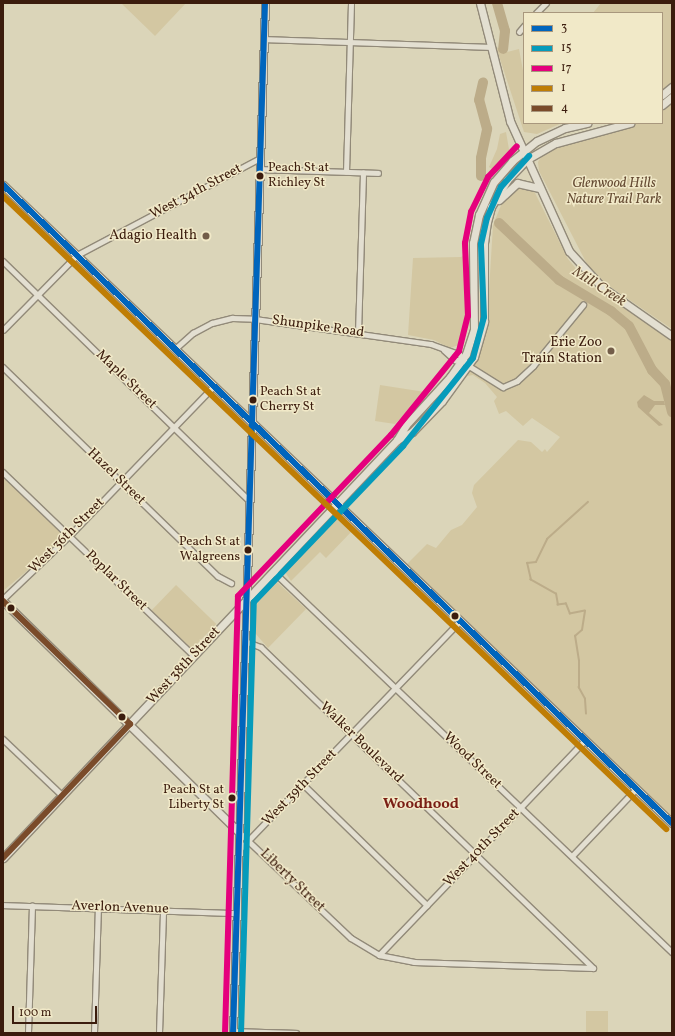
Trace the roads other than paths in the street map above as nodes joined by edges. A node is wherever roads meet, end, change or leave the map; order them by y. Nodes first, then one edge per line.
1 (265, 3) edge
2 (351, 3) edge
3 (480, 3) edge
4 (546, 3) edge
5 (537, 12) edge
6 (523, 27) edge
7 (519, 32) dead end
8 (264, 39) junction
9 (350, 42) junction
10 (490, 47) junction
11 (672, 87) edge
12 (663, 94) edge
13 (672, 97) edge
14 (663, 104) edge
15 (585, 124) edge
16 (626, 124) edge
17 (522, 151) junction
18 (260, 158) junction
19 (526, 160) junction
20 (260, 169) junction
21 (346, 172) junction
22 (363, 173) junction
23 (378, 173) dead end
24 (510, 182) junction
25 (3, 185) edge
26 (539, 188) junction
27 (77, 255) junction
28 (3, 261) edge
29 (38, 294) junction
30 (583, 305) dead end
31 (255, 318) junction
32 (3, 330) edge
33 (358, 333) junction
34 (672, 336) edge
35 (175, 349) junction
36 (462, 360) junction
37 (469, 366) junction
38 (3, 367) edge
39 (214, 386) junction
40 (252, 422) junction
41 (174, 427) junction
42 (397, 440) junction
43 (3, 472) edge
44 (121, 482) junction
45 (249, 500) junction
46 (337, 503) junction
47 (69, 536) junction
48 (273, 571) junction
49 (232, 582) dead end
50 (246, 599) junction
51 (3, 600) edge
52 (460, 621) junction
53 (245, 641) junction
54 (194, 656) junction
55 (396, 689) junction
56 (130, 724) junction
57 (353, 735) junction
58 (3, 739) edge
59 (585, 740) junction
60 (304, 785) junction
61 (636, 789) junction
62 (62, 795) junction
63 (520, 807) junction
64 (672, 823) edge
65 (239, 832) junction
66 (249, 840) junction
67 (238, 850) junction
68 (476, 854) junction
69 (572, 856) junction
70 (3, 858) edge
71 (3, 904) edge
72 (427, 905) junction
73 (32, 906) junction
74 (98, 908) junction
75 (163, 910) junction
76 (236, 913) junction
77 (672, 952) edge
78 (379, 955) junction
79 (593, 968) joint
80 (233, 1032) edge
81 (28, 1033) edge
82 (94, 1033) edge
83 (159, 1033) edge
84 (296, 1033) edge

1 - 8 main road
2 - 9 street
3 - 10 main road
4 - 5 street
6 - 7 street
8 - 9 street
8 - 18 main road
9 - 10 street
9 - 21 street
10 - 17 main road
11 - 12 main road
13 - 14 main road
15 - 17 main road, West 38th Street
16 - 19 main road, West 38th Street
17 - 19 main road
17 - 36 main road, West 38th Street
18 - 20 main road
18 - 27 street, West 34th Street
19 - 24 main road, West 38th Street
19 - 26 main road
20 - 21 street
20 - 31 main road
21 - 22 street
22 - 23 street
22 - 33 street
24 - 26 main road
24 - 37 main road, West 38th Street
25 - 27 main road
26 - 34 main road
27 - 29 street, West 34th Street
27 - 35 main road
28 - 29 street, Maple Street
29 - 32 street, West 34th Street
29 - 41 street, Maple Street
30 - 37 street, Shunpike Road
31 - 33 street, Shunpike Road
31 - 35 street, Shunpike Road
31 - 40 main road
33 - 36 street, Shunpike Road
35 - 39 main road
36 - 37 street, Shunpike Road
36 - 42 main road, West 38th Street
37 - 42 main road, West 38th Street
38 - 44 street, Hazel Street
39 - 40 main road
39 - 41 street, West 36th Street
40 - 45 main road
40 - 46 main road
41 - 44 street, West 36th Street
41 - 45 street, Maple Street
42 - 46 main road, West 38th Street
43 - 47 street, Poplar Street
44 - 47 street, West 36th Street
44 - 49 street, Hazel Street
45 - 50 main road
46 - 48 main road, West 38th Street
46 - 52 main road
47 - 51 street, West 36th Street
47 - 54 street, Poplar Street
48 - 50 main road, West 38th Street
48 - 55 street, Wood Street
50 - 53 main road
50 - 54 main road, West 38th Street
51 - 56 main road, Liberty Street
52 - 55 street, West 39th Street
52 - 59 main road
53 - 57 street, Walker Boulevard
53 - 65 main road
54 - 56 main road, West 38th Street
55 - 57 street, West 39th Street
55 - 63 street, Wood Street
56 - 62 main road, West 38th Street
56 - 65 main road, Liberty Street
57 - 60 street, West 39th Street
57 - 68 street, Walker Boulevard
58 - 62 street
59 - 61 main road
59 - 63 street, West 40th Street
60 - 66 street, West 39th Street
60 - 72 street
61 - 64 main road
61 - 69 street
62 - 70 main road, West 38th Street
63 - 68 street, West 40th Street
63 - 69 street, Wood Street
65 - 66 street, Liberty Street
65 - 67 main road
66 - 67 street, West 39th Street
66 - 78 street, Liberty Street
67 - 76 main road
68 - 72 street, West 40th Street
68 - 79 street, Walker Boulevard
69 - 77 street, Wood Street
71 - 73 street, Averlon Avenue
72 - 78 street, West 40th Street
73 - 74 street, Averlon Avenue
73 - 81 street
74 - 75 street, Averlon Avenue
74 - 82 street
75 - 76 street, Averlon Avenue
75 - 83 street
76 - 80 main road
78 - 79 street, Liberty Street
80 - 84 street

